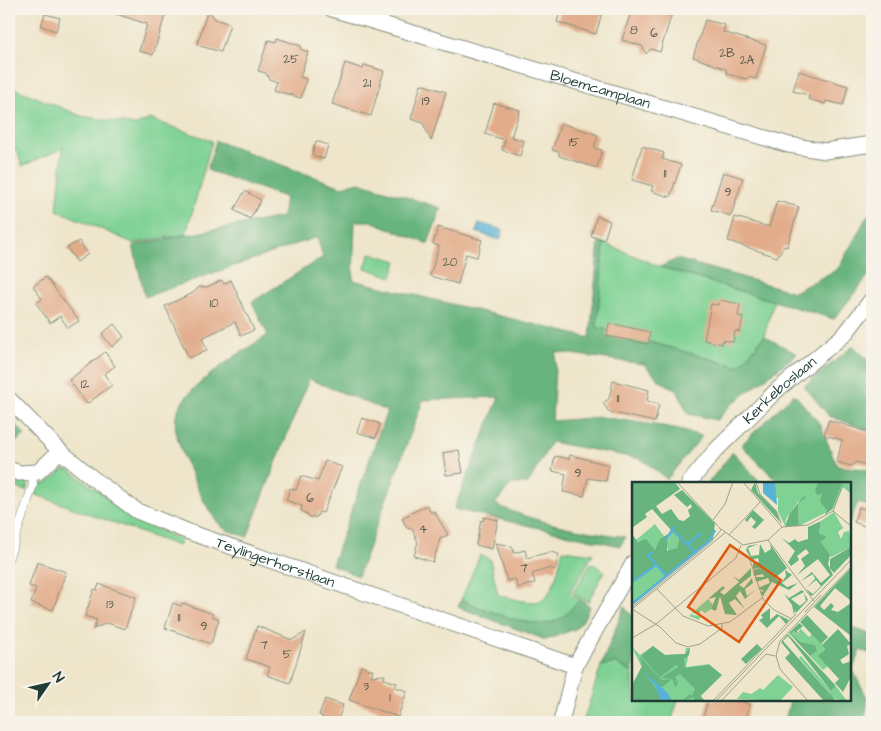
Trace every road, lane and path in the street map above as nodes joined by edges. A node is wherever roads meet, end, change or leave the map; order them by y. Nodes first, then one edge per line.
1 (332, 9) edge
2 (872, 144) edge
3 (872, 299) edge
4 (9, 399) edge
5 (60, 451) junction
6 (9, 469) edge
7 (32, 472) junction
8 (691, 482) edge
9 (9, 558) edge
10 (632, 566) edge
11 (575, 666) junction
12 (561, 722) edge

1 - 2 street, Bloemcamplaan
3 - 8 street, Kerkeboslaan
4 - 5 street, Teylingerhorstlaan
5 - 7 street
5 - 11 street, Teylingerhorstlaan
6 - 7 street
7 - 9 lane
10 - 11 street
11 - 12 street

